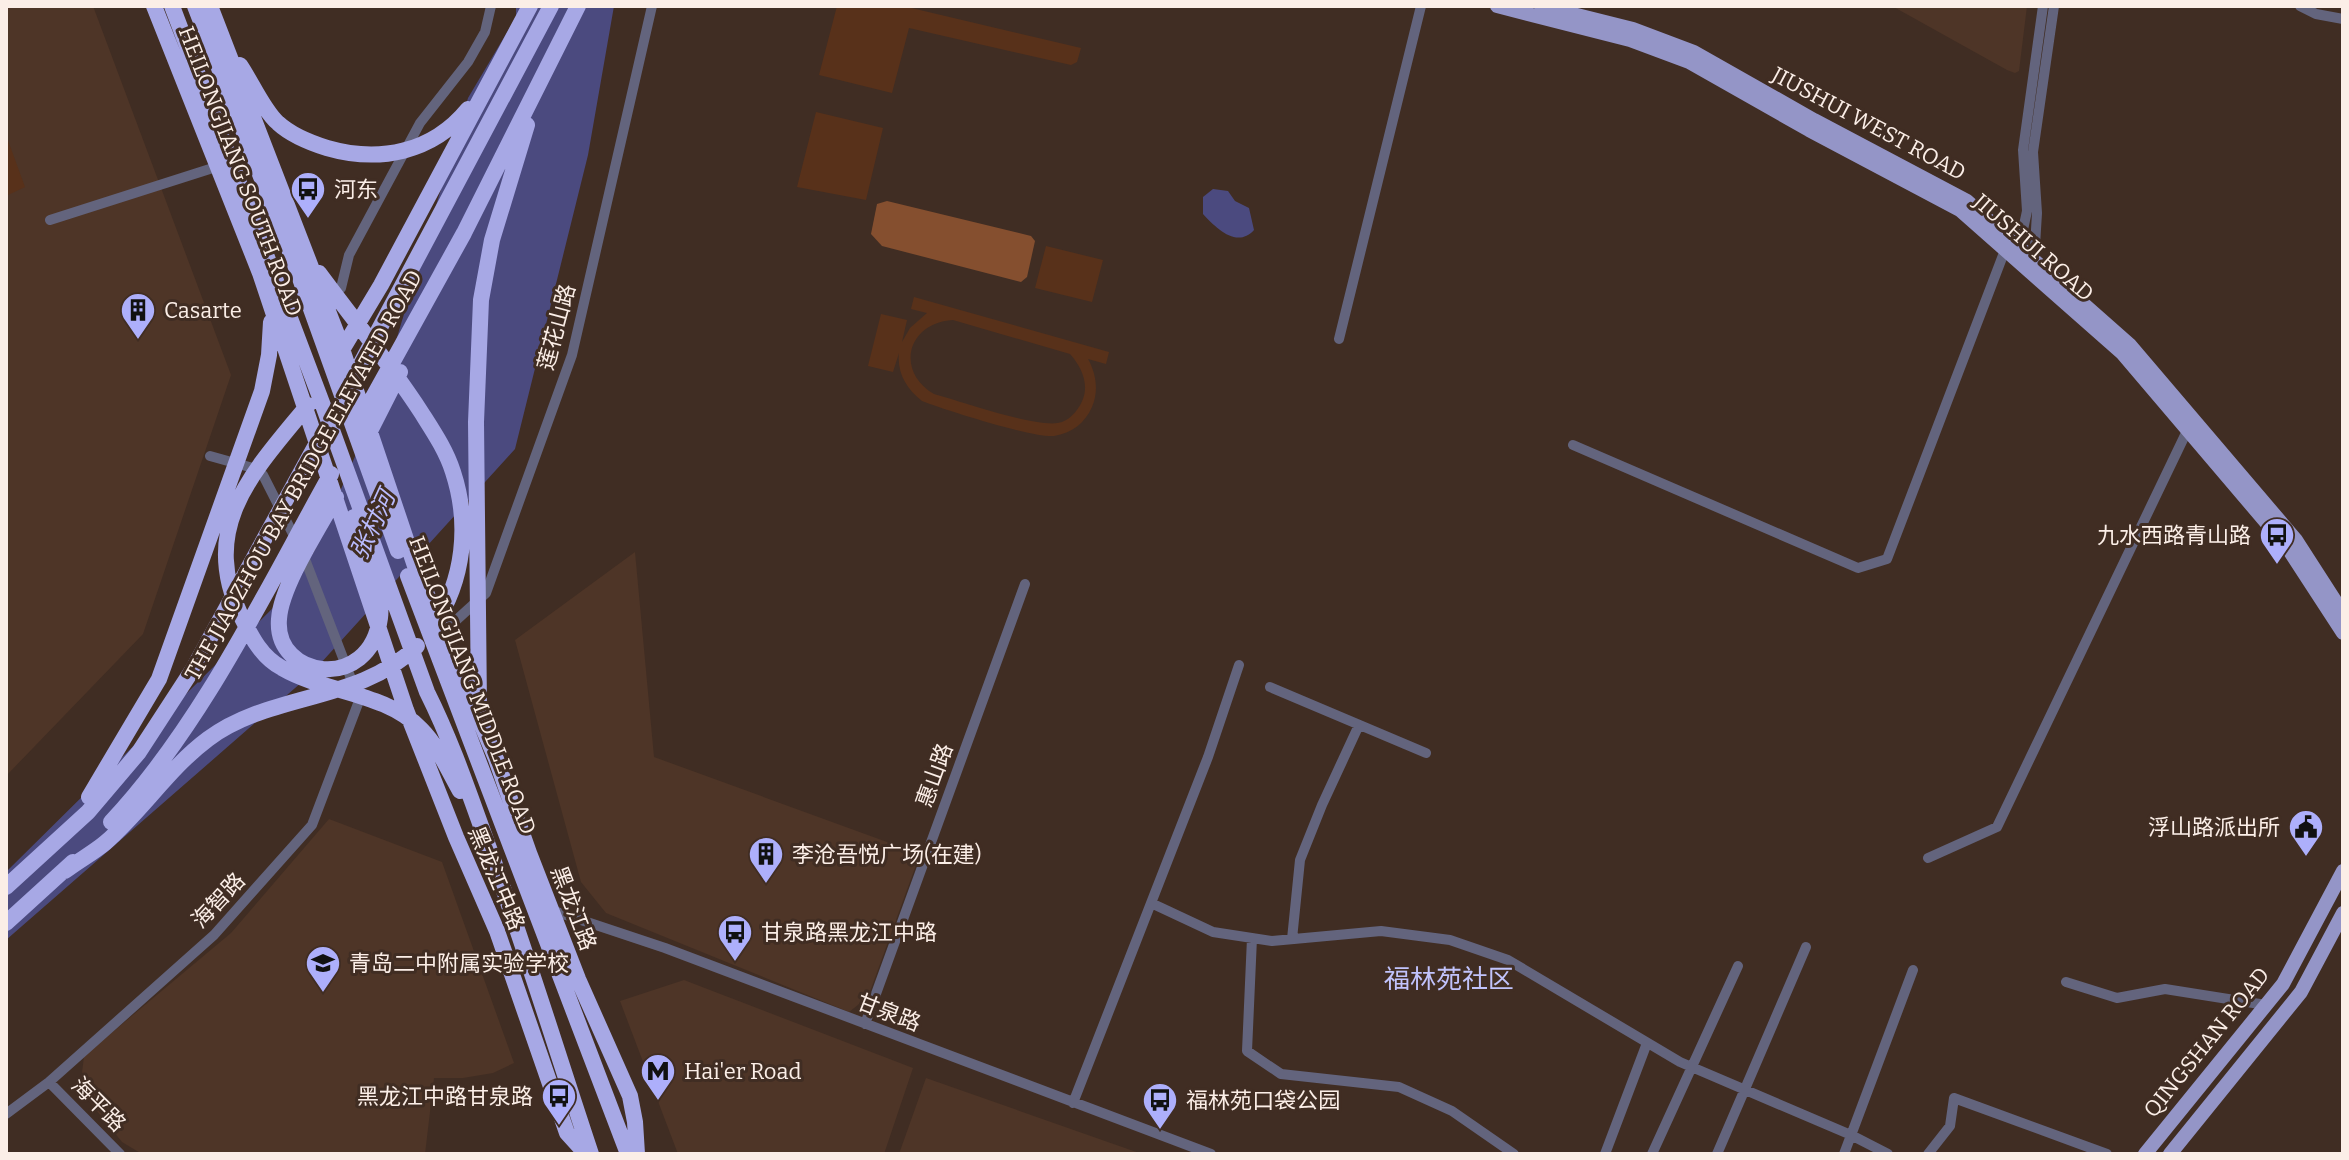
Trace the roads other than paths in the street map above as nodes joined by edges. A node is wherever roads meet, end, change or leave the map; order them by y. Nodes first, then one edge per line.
1 (154, 6) edge
2 (172, 6) edge
3 (195, 6) edge
4 (210, 6) edge
5 (491, 6) edge
6 (530, 6) edge
7 (551, 6) edge
8 (578, 6) edge
9 (652, 6) edge
10 (1421, 6) edge
11 (1497, 6) edge
12 (1541, 6) edge
13 (2043, 6) edge
14 (2054, 6) edge
15 (2300, 6) edge
16 (2343, 19) edge
17 (222, 37) junction
18 (549, 63) junction
19 (488, 82) junction
20 (216, 167) junction
21 (50, 220) dead end
22 (464, 233) junction
23 (258, 234) junction
24 (2021, 258) junction
25 (328, 314) junction
26 (1339, 339) dead end
27 (324, 408) junction
28 (2187, 431) junction
29 (1573, 445) dead end
30 (210, 456) dead end
31 (1025, 584) dead end
32 (2343, 613) edge
33 (2343, 633) edge
34 (442, 634) junction
35 (388, 660) junction
36 (1239, 665) dead end
37 (1270, 687) dead end
38 (359, 700) junction
39 (1359, 725) junction
40 (1426, 753) dead end
41 (484, 834) junction
42 (44, 853) junction
43 (513, 854) junction
44 (1928, 858) dead end
45 (65, 871) junction
46 (2343, 871) edge
47 (6, 887) edge
48 (1151, 903) junction
49 (551, 910) junction
50 (2343, 913) edge
51 (7, 922) edge
52 (1252, 938) junction
53 (1292, 939) junction
54 (2336, 941) edge
55 (1806, 947) dead end
56 (1738, 966) dead end
57 (1913, 970) dead end
58 (2066, 982) dead end
59 (2266, 1005) junction
60 (865, 1024) junction
61 (1647, 1043) junction
62 (1692, 1067) junction
63 (49, 1082) junction
64 (1744, 1089) junction
65 (1073, 1103) junction
66 (6, 1114) edge
67 (1851, 1135) junction
68 (120, 1154) edge
69 (589, 1154) edge
70 (628, 1154) edge
71 (637, 1154) edge
72 (1211, 1154) edge
73 (1514, 1154) edge
74 (1605, 1154) edge
75 (1652, 1154) edge
76 (1717, 1154) edge
77 (1844, 1154) edge
78 (1888, 1154) edge
79 (1928, 1154) edge
80 (2107, 1154) edge
81 (2145, 1154) edge
82 (2170, 1154) edge

1 - 20 highway, HEILONGJIANG SOUTH ROAD
2 - 23 highway, HEILONGJIANG MIDDLE ROAD
3 - 43 highway, HEILONGJIANG MIDDLE ROAD
4 - 17 highway
4 - 25 highway, HEILONGJIANG SOUTH ROAD
5 - 25 street
6 - 19 highway
7 - 42 highway, THE JIAOZHOU BAY BRIDGE ELEVATED ROAD
8 - 18 highway, THE JIAOZHOU BAY BRIDGE ELEVATED ROAD
9 - 34 street, 莲花山路
10 - 26 street
11 - 24 main road, JIUSHUI ROAD
12 - 24 main road, JIUSHUI WEST ROAD
13 - 24 street
14 - 24 street
15 - 16 street
17 - 19 highway
17 - 45 highway
18 - 22 highway, THE JIAOZHOU BAY BRIDGE ELEVATED ROAD
18 - 43 highway
19 - 41 highway
20 - 21 street
20 - 35 highway, HEILONGJIANG SOUTH ROAD
22 - 27 highway
22 - 45 highway, THE JIAOZHOU BAY BRIDGE ELEVATED ROAD
23 - 27 highway, HEILONGJIANG MIDDLE ROAD
23 - 42 highway
24 - 28 main road, JIUSHUI ROAD
24 - 29 street
24 - 32 main road, JIUSHUI WEST ROAD
25 - 34 highway, HEILONGJIANG SOUTH ROAD
27 - 41 highway, HEILONGJIANG MIDDLE ROAD
28 - 33 main road, JIUSHUI ROAD
28 - 44 street
30 - 38 street
31 - 60 street, 惠山路
34 - 35 street, 莲花山路
34 - 49 highway, 黑龙江路
35 - 38 street, 海智路
35 - 69 highway, 黑龙江中路
36 - 48 street
37 - 39 street
38 - 63 street, 海智路
39 - 40 street
39 - 53 street
41 - 69 highway, HEILONGJIANG MIDDLE ROAD
42 - 47 highway, THE JIAOZHOU BAY BRIDGE ELEVATED ROAD
43 - 70 highway, HEILONGJIANG MIDDLE ROAD
45 - 51 highway, THE JIAOZHOU BAY BRIDGE ELEVATED ROAD
46 - 59 main road, QINGSHAN ROAD
48 - 52 street
48 - 65 street
49 - 60 street, 甘泉路
49 - 71 highway, 黑龙江路
50 - 54 main road, QINGSHAN ROAD
52 - 53 street
52 - 73 street
53 - 61 street
54 - 82 main road, QINGSHAN ROAD
55 - 64 street
56 - 62 street
57 - 67 street
58 - 59 street
59 - 81 main road, QINGSHAN ROAD
60 - 65 street, 甘泉路
61 - 62 street
61 - 74 street
62 - 64 street
62 - 75 street
63 - 66 street, 海智路
63 - 68 street, 海平路
64 - 67 street
64 - 76 street
65 - 72 street, 甘泉路
67 - 77 street
67 - 78 street
79 - 80 street

